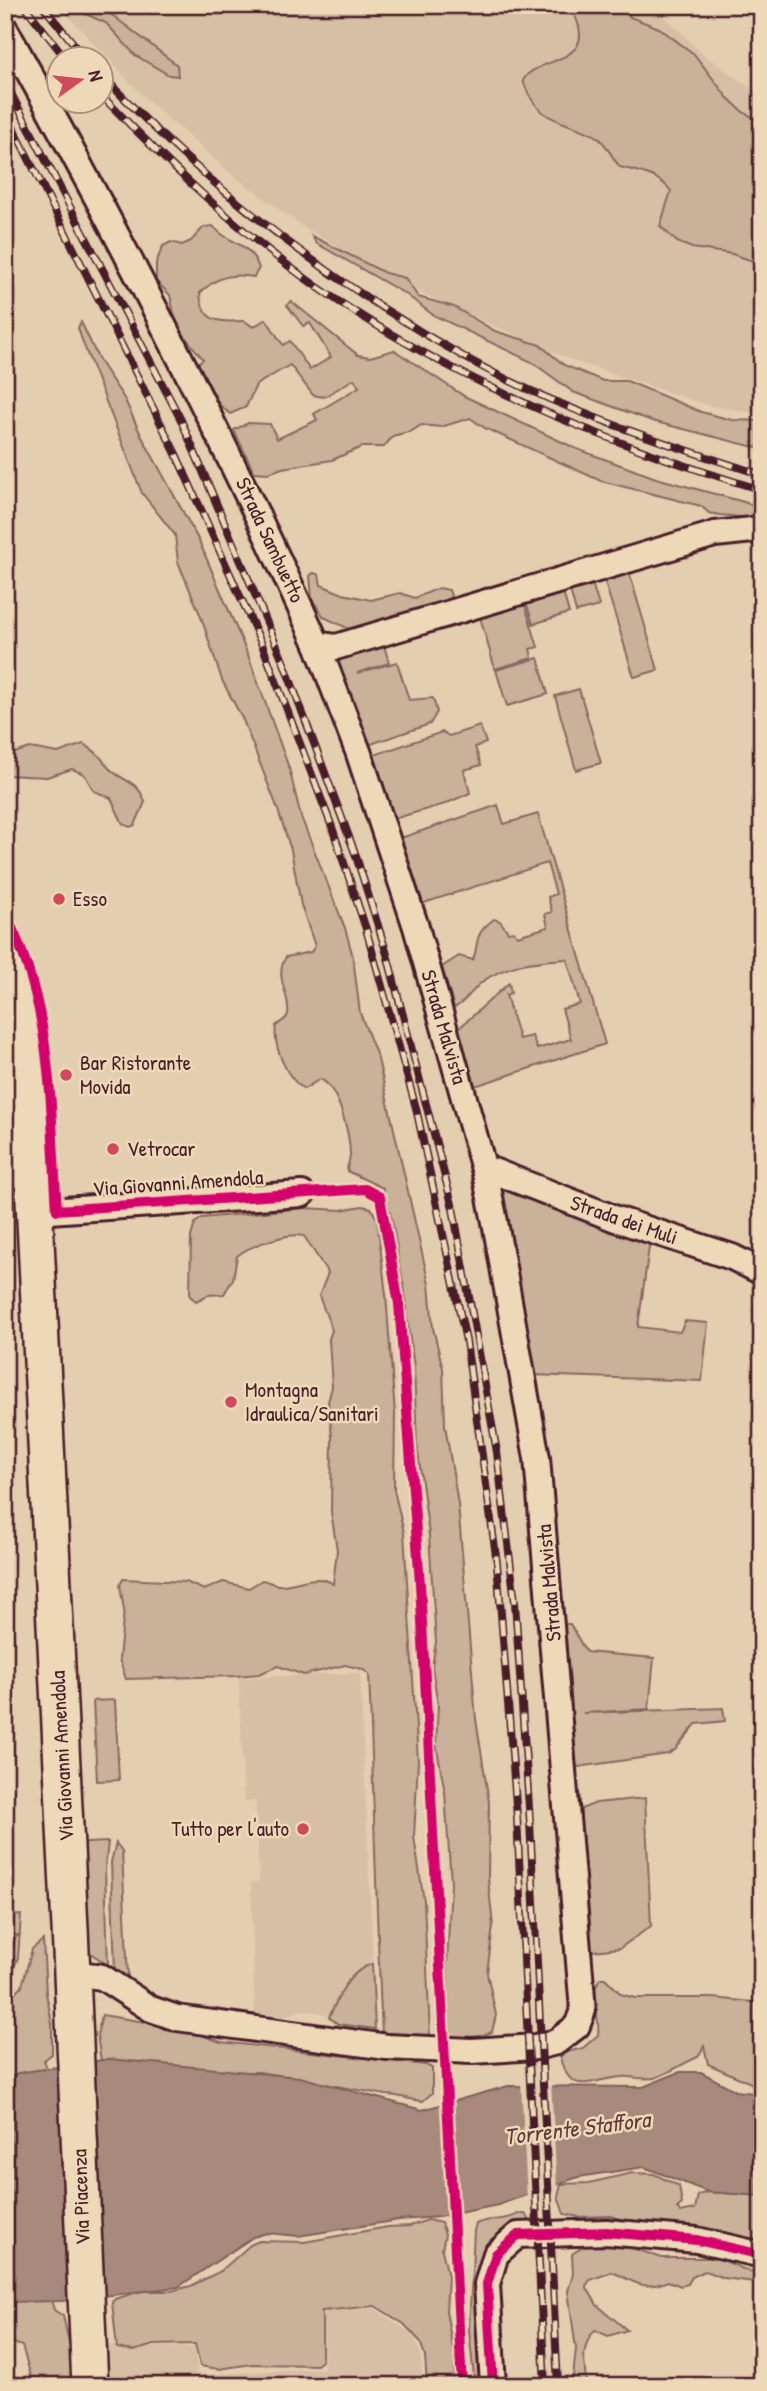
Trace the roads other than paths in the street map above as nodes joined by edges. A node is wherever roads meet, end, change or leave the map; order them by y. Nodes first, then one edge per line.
1 (5, 29) edge
2 (762, 529) edge
3 (317, 644) junction
4 (5, 965) edge
5 (13, 1010) edge
6 (485, 1173) junction
7 (19, 1174) edge
8 (302, 1194) dead end
9 (34, 1212) junction
10 (762, 1272) edge
11 (72, 1973) junction
12 (74, 2008) joint
13 (762, 2255) edge
14 (90, 2386) edge
15 (494, 2386) edge

1 - 3 street, Strada Sambuetto
2 - 3 street
3 - 6 street, Strada Malvista
4 - 5 main road, Via Giovanni Amendola
5 - 7 main road, Via Giovanni Amendola
6 - 10 street, Strada dei Muli
6 - 11 street, Strada Malvista
7 - 9 main road, Via Giovanni Amendola
8 - 9 street, Via Giovanni Amendola
9 - 11 main road, Via Giovanni Amendola
11 - 12 main road, Via Giovanni Amendola
12 - 14 main road, Via Piacenza
13 - 15 street

